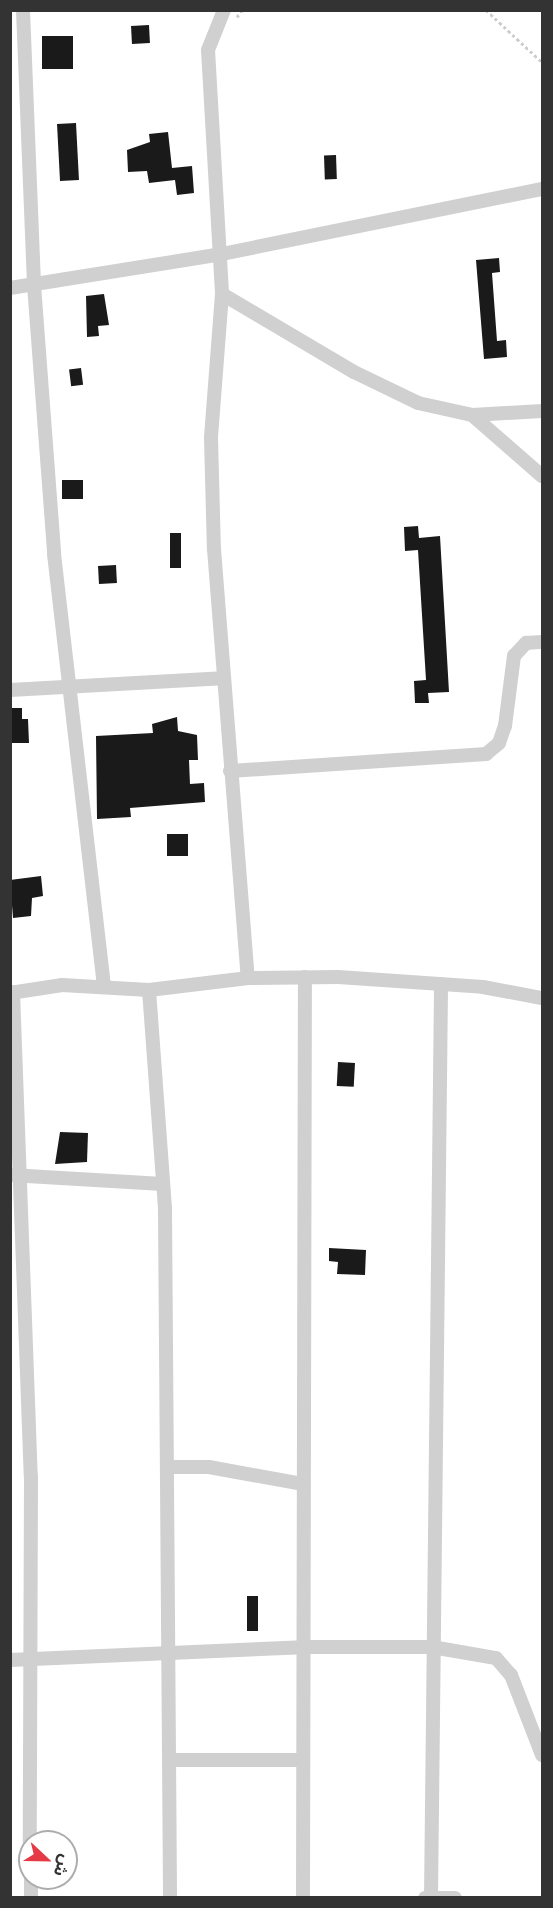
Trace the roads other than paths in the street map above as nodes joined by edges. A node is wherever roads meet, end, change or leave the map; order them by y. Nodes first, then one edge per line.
1 (23, 10) edge
2 (224, 10) edge
3 (543, 189) edge
4 (217, 255) junction
5 (33, 285) junction
6 (10, 288) edge
7 (222, 294) junction
8 (543, 411) edge
9 (472, 416) junction
10 (543, 476) edge
11 (543, 642) edge
12 (222, 678) junction
13 (66, 683) junction
14 (10, 690) edge
15 (230, 771) junction
16 (305, 977) junction
17 (248, 978) junction
18 (441, 984) junction
19 (104, 986) junction
20 (149, 990) junction
21 (11, 992) edge
22 (543, 998) edge
23 (15, 1175) edge
24 (163, 1184) junction
25 (168, 1467) junction
26 (303, 1484) junction
27 (303, 1647) junction
28 (432, 1647) junction
29 (167, 1657) junction
30 (10, 1660) edge
31 (30, 1661) junction
32 (543, 1755) edge
33 (170, 1760) junction
34 (302, 1760) junction
35 (30, 1830) edge
36 (431, 1897) edge
37 (170, 1898) edge
38 (303, 1898) edge
39 (425, 1898) edge
40 (454, 1898) edge

1 - 5 street
2 - 4 street
3 - 4 street
4 - 5 street
4 - 7 street
5 - 6 street
5 - 13 street
7 - 9 street
7 - 12 street
8 - 9 street
9 - 10 street
11 - 15 street
12 - 13 street
12 - 15 street
13 - 14 street
13 - 19 street
15 - 17 street
16 - 17 street
16 - 18 street
16 - 26 street
17 - 20 street
18 - 22 street
18 - 28 street
19 - 20 street
19 - 21 street
20 - 24 street
21 - 23 street
23 - 24 street
23 - 31 street
24 - 25 street
25 - 26 street
25 - 29 street
26 - 27 street
27 - 28 street
27 - 29 street
27 - 34 street
28 - 32 street
28 - 36 street
29 - 31 street
29 - 33 street
30 - 31 street
31 - 35 street
33 - 34 street
33 - 37 street
34 - 38 street
36 - 39 street
36 - 40 street

